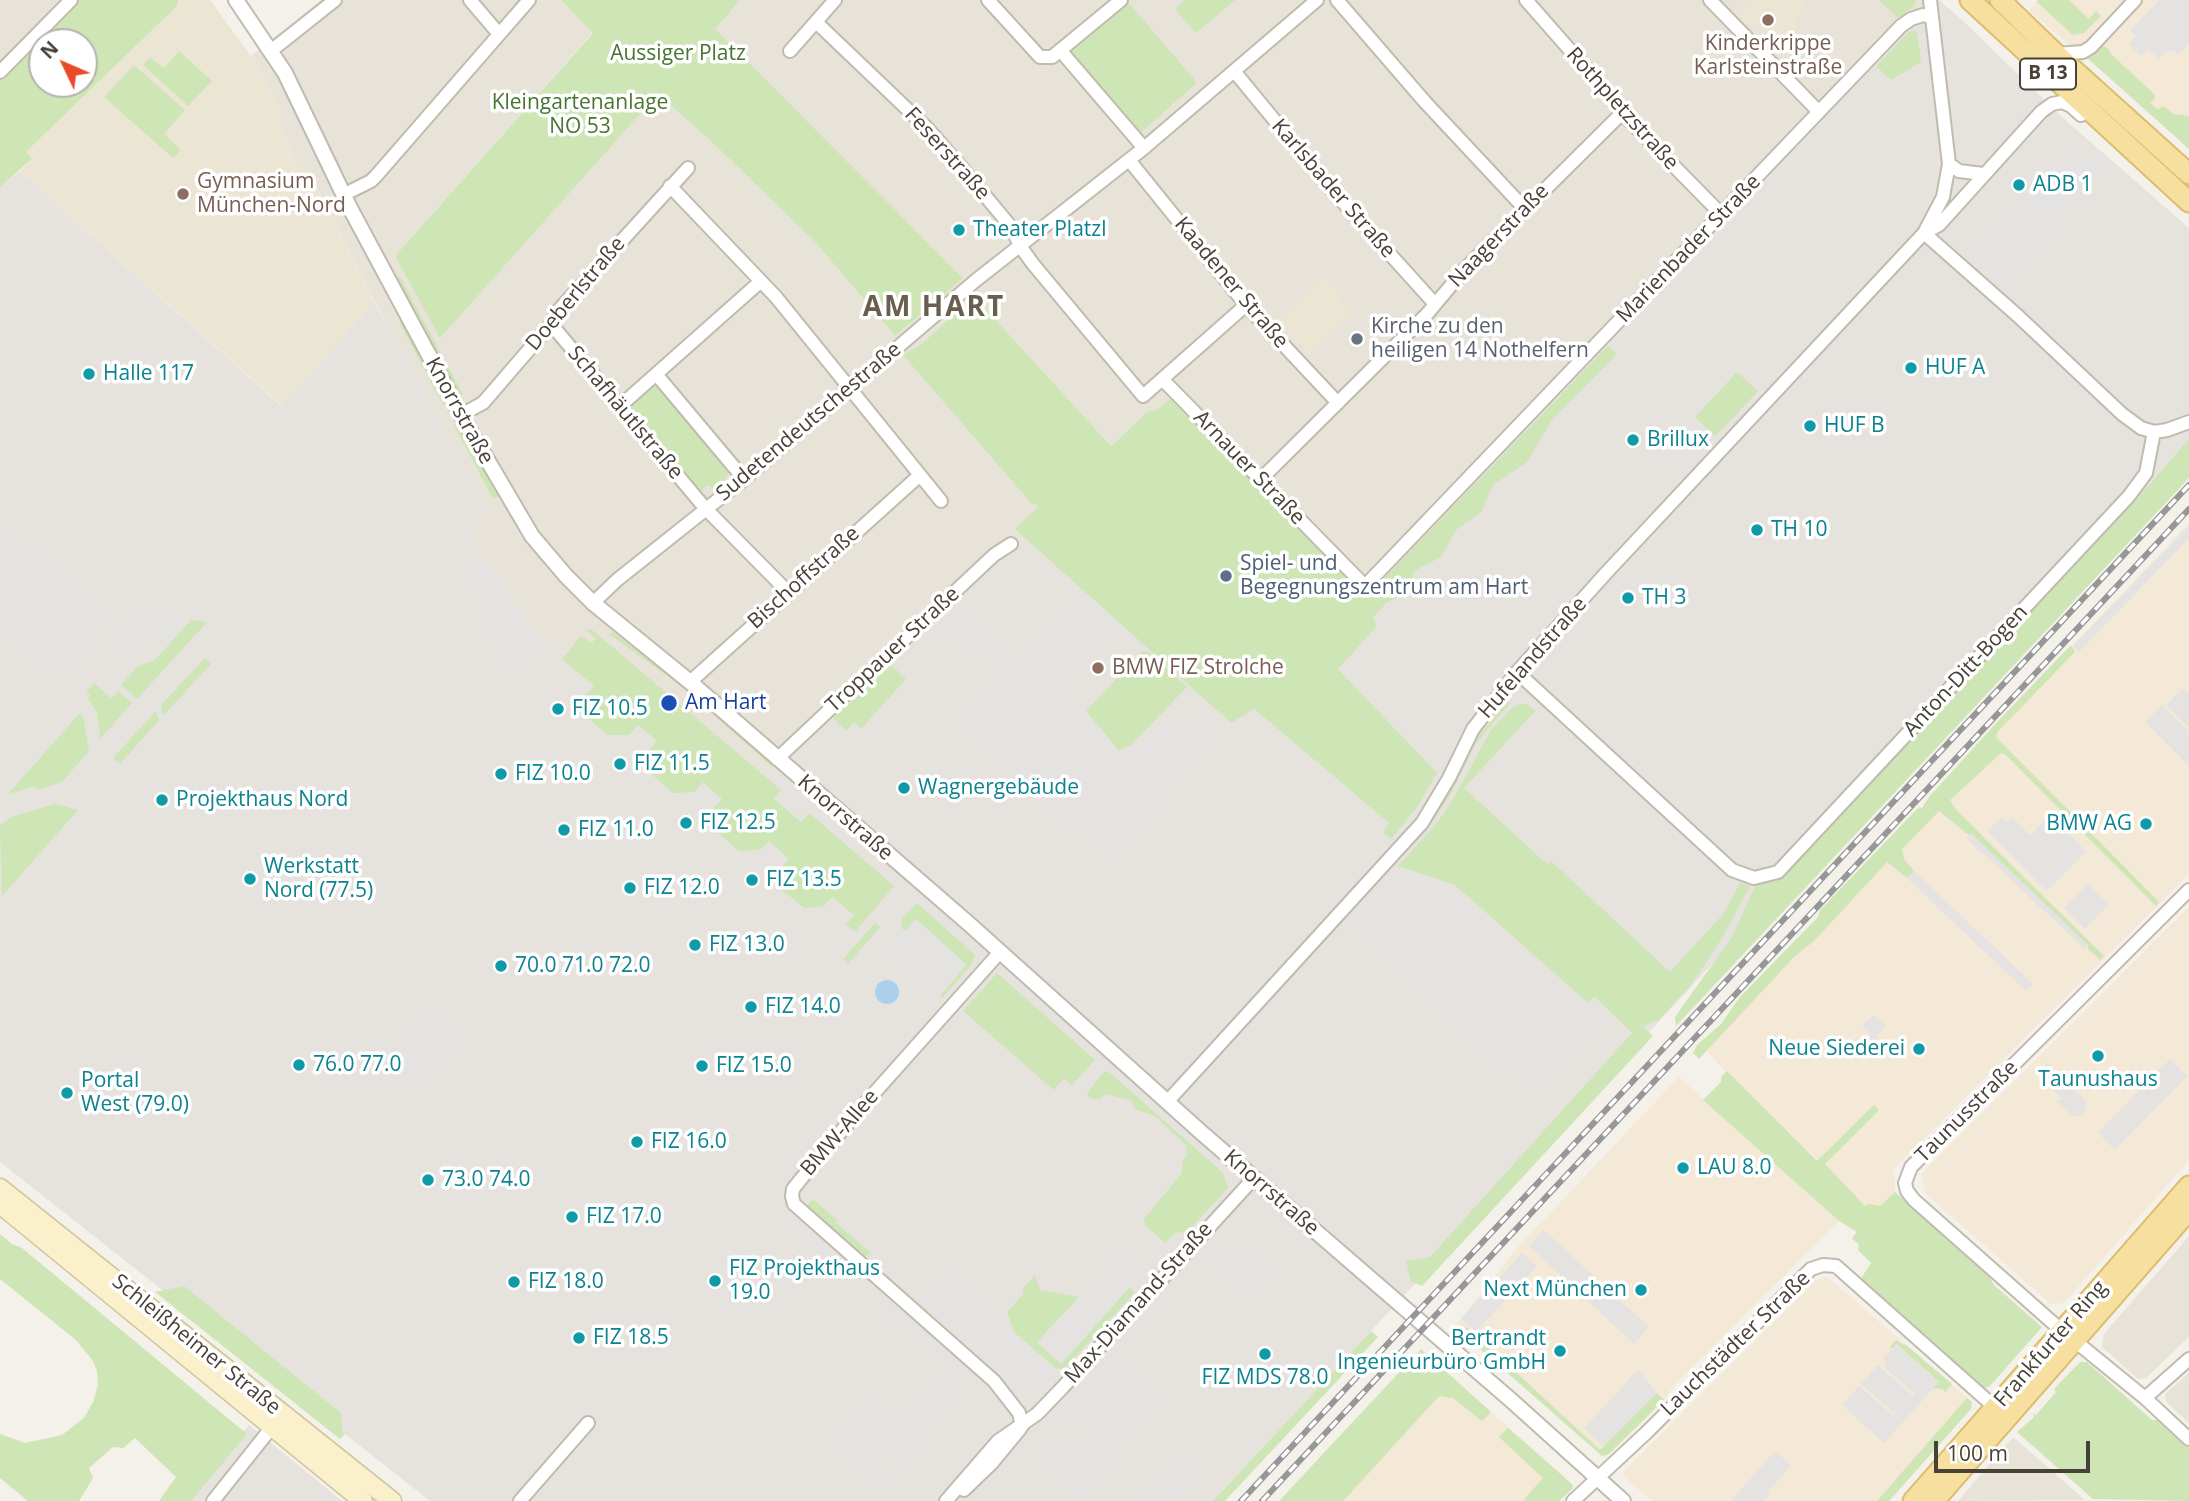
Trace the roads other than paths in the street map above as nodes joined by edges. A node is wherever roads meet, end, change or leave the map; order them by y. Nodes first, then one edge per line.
1 (71, 0) edge
2 (236, 0) edge
3 (335, 0) edge
4 (470, 0) edge
5 (529, 0) edge
6 (835, 0) edge
7 (988, 0) edge
8 (1121, 0) edge
9 (1317, 0) edge
10 (1337, 0) edge
11 (1526, 0) edge
12 (1710, 0) edge
13 (1930, 0) edge
14 (1970, 0) edge
15 (2000, 0) edge
16 (2135, 0) edge
17 (1931, 17) junction
18 (816, 22) junction
19 (499, 34) junction
20 (272, 50) junction
21 (1060, 50) junction
22 (790, 51) dead end
23 (2056, 54) junction
24 (1234, 71) junction
25 (0, 72) edge
26 (1819, 112) junction
27 (1622, 113) junction
28 (2127, 147) junction
29 (1144, 148) junction
30 (1129, 160) junction
31 (1949, 164) junction
32 (688, 168) dead end
33 (1983, 174) junction
34 (2189, 174) edge
35 (670, 186) junction
36 (343, 195) junction
37 (2189, 202) edge
38 (1525, 209) junction
39 (1722, 215) junction
40 (1924, 233) junction
41 (1020, 246) junction
42 (761, 281) junction
43 (1436, 304) junction
44 (1246, 305) junction
45 (551, 324) junction
46 (656, 373) junction
47 (1162, 379) junction
48 (850, 388) junction
49 (1338, 403) junction
50 (619, 407) junction
51 (461, 415) junction
52 (2189, 422) edge
53 (2154, 432) junction
54 (920, 475) junction
55 (744, 478) junction
56 (1259, 480) junction
57 (941, 501) dead end
58 (705, 508) junction
59 (1011, 544) dead end
60 (1366, 586) joint
61 (788, 592) junction
62 (593, 603) junction
63 (1517, 672) junction
64 (690, 682) junction
65 (777, 759) junction
66 (2189, 890) edge
67 (1000, 952) junction
68 (1167, 1102) junction
69 (1254, 1178) junction
70 (2189, 1186) edge
71 (0, 1188) edge
72 (0, 1204) edge
73 (2189, 1210) edge
74 (2068, 1336) junction
75 (2189, 1359) edge
76 (2145, 1398) junction
77 (2001, 1413) junction
78 (277, 1420) junction
79 (588, 1423) dead end
80 (1022, 1426) junction
81 (2189, 1438) edge
82 (1599, 1478) junction
83 (213, 1501) edge
84 (363, 1501) edge
85 (392, 1501) edge
86 (520, 1501) edge
87 (946, 1501) edge
88 (953, 1501) edge
89 (1573, 1501) edge
90 (1623, 1501) edge
91 (1913, 1501) edge
92 (1934, 1501) edge

1 - 25 street
2 - 20 street, Knorrstraße
3 - 20 street
4 - 19 street
5 - 19 street
6 - 18 street
7 - 21 street
8 - 21 street
9 - 24 street, Sudetendeutschestraße
10 - 38 street
11 - 27 street, Rothpletzstraße
12 - 26 street
13 - 17 street, Hufelandstraße
14 - 28 main road, B 13
15 - 23 main road, B 13
16 - 23 street
17 - 26 street, Marienbader Straße
17 - 31 street, Hufelandstraße
18 - 22 street
18 - 41 street, Feserstraße
19 - 36 street
20 - 36 street, Knorrstraße
21 - 29 street
23 - 34 main road, B 13
24 - 29 street, Sudetendeutschestraße
24 - 43 street, Karlsbader Straße
26 - 39 street, Marienbader Straße
27 - 38 street, Naagerstraße
27 - 39 street, Rothpletzstraße
28 - 33 street, Hufelandstraße
28 - 37 main road, B 13
29 - 30 street, Sudetendeutschestraße
30 - 41 street, Sudetendeutschestraße
30 - 44 street, Kaadener Straße
31 - 33 street
31 - 40 street, Hufelandstraße
32 - 35 street, Doeberlstraße
33 - 40 street, Hufelandstraße
35 - 42 street
35 - 45 street, Doeberlstraße
36 - 51 street, Knorrstraße
38 - 43 street, Naagerstraße
39 - 60 street, Marienbader Straße
40 - 53 street
40 - 63 street, Hufelandstraße
41 - 47 street, Feserstraße
41 - 48 street, Sudetendeutschestraße
42 - 46 street
42 - 48 street
43 - 49 street, Naagerstraße
44 - 47 street
44 - 49 street, Kaadener Straße
45 - 50 street, Schafhäutlstraße
45 - 51 street, Doeberlstraße
46 - 50 street
46 - 55 street
47 - 56 street, Arnauer Straße
48 - 54 street
48 - 55 street, Sudetendeutschestraße
49 - 56 street, Naagerstraße
50 - 58 street, Schafhäutlstraße
51 - 62 street, Knorrstraße
52 - 53 street
53 - 63 street, Anton-Ditt-Bogen
54 - 57 street
54 - 61 street, Bischoffstraße
55 - 58 street, Sudetendeutschestraße
56 - 60 street, Arnauer Straße
58 - 61 street, Schafhäutlstraße
58 - 62 street, Sudetendeutschestraße
59 - 65 street, Troppauer Straße
61 - 64 street, Bischoffstraße
62 - 64 street, Knorrstraße
63 - 68 street, Hufelandstraße
64 - 65 street, Knorrstraße
65 - 67 street, Knorrstraße
66 - 74 street, Taunusstraße
67 - 68 street, Knorrstraße
67 - 80 street, BMW-Allee
68 - 69 street, Knorrstraße
69 - 80 street, Max-Diamand-Straße
69 - 82 street, Knorrstraße
70 - 74 main road, Frankfurter Ring
71 - 78 main road, Schleißheimer Straße
72 - 78 main road, Schleißheimer Straße
73 - 74 main road, Frankfurter Ring
74 - 76 street
74 - 77 main road, Frankfurter Ring
75 - 76 street
76 - 81 street
77 - 82 street, Lauchstädter Straße
77 - 91 main road, Frankfurter Ring
77 - 92 main road, Frankfurter Ring
78 - 83 street
78 - 84 main road, Schleißheimer Straße
78 - 85 main road, Schleißheimer Straße
79 - 86 street
80 - 87 street, Max-Diamand-Straße
80 - 88 street, Max-Diamand-Straße
82 - 89 street, Lauchstädter Straße
82 - 90 street, Knorrstraße

